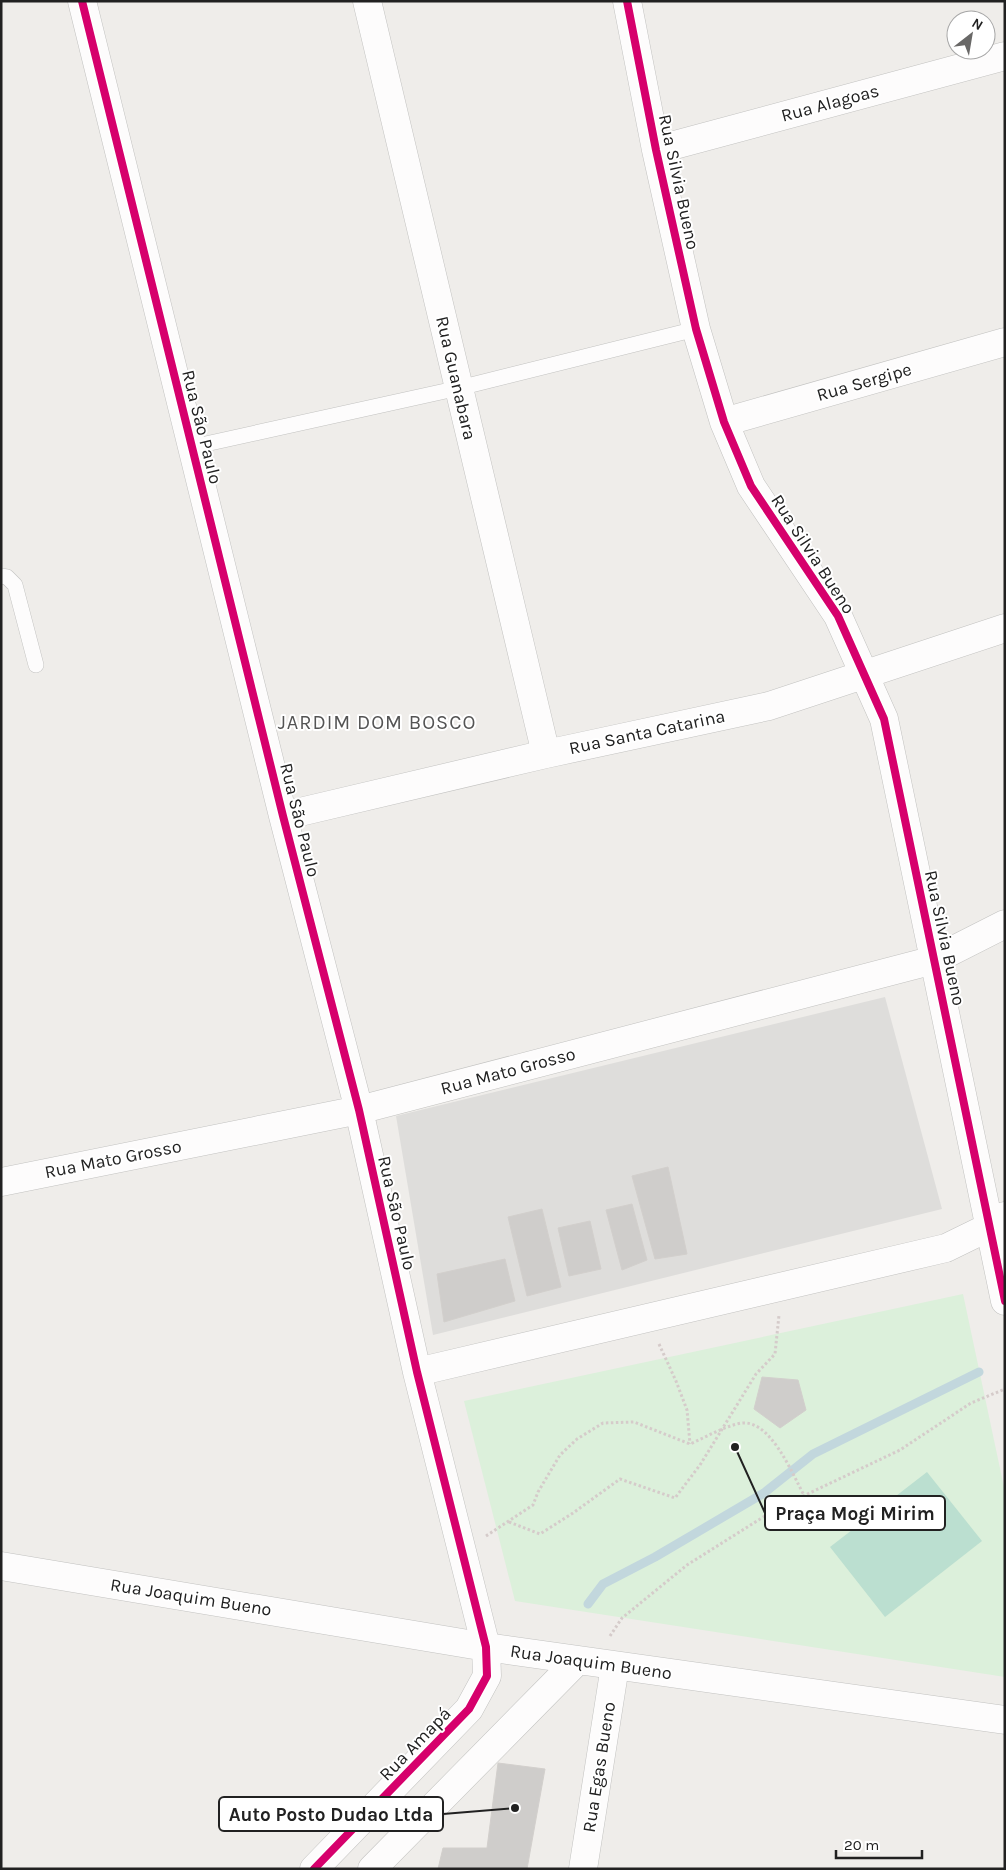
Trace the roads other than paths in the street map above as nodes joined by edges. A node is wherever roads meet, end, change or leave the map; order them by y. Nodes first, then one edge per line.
1 (82, 1) edge
2 (367, 1) edge
3 (627, 1) edge
4 (1005, 56) edge
5 (656, 150) junction
6 (696, 330) junction
7 (1005, 342) edge
8 (459, 388) junction
9 (724, 422) junction
10 (192, 447) junction
11 (1, 576) edge
12 (1005, 628) edge
13 (36, 666) dead end
14 (864, 674) junction
15 (546, 754) junction
16 (283, 816) junction
17 (1005, 924) edge
18 (934, 960) junction
19 (359, 1110) junction
20 (1, 1182) edge
21 (997, 1221) edge
22 (1005, 1301) edge
23 (418, 1372) junction
24 (1, 1566) edge
25 (486, 1647) junction
26 (595, 1662) junction
27 (1005, 1720) edge
28 (314, 1869) edge
29 (372, 1869) edge
30 (583, 1869) edge

1 - 10 street, Rua São Paulo
2 - 8 street, Rua Guanabara
3 - 5 street, Rua Silvia Bueno
4 - 5 street, Rua Alagoas
5 - 6 street, Rua Silvia Bueno
6 - 8 lane
6 - 9 street, Rua Silvia Bueno
7 - 9 street, Rua Sergipe
8 - 10 lane
8 - 15 street, Rua Guanabara
9 - 14 street, Rua Silvia Bueno
10 - 16 street, Rua São Paulo
11 - 13 lane
12 - 14 street, Rua Santa Catarina
14 - 15 street, Rua Santa Catarina
14 - 18 street, Rua Silvia Bueno
15 - 16 street, Rua Santa Catarina
16 - 19 street, Rua São Paulo
17 - 18 street, Rua Mato Grosso
18 - 19 street, Rua Mato Grosso
18 - 21 street, Rua Silvia Bueno
19 - 20 street, Rua Mato Grosso
19 - 23 street, Rua São Paulo
21 - 22 street, Rua Silvia Bueno
21 - 23 street
23 - 25 street, Rua São Paulo
24 - 25 street, Rua Joaquim Bueno
25 - 26 street, Rua Joaquim Bueno
25 - 28 street, Rua Amapá
26 - 27 street, Rua Joaquim Bueno
26 - 29 street
26 - 30 street, Rua Egas Bueno

